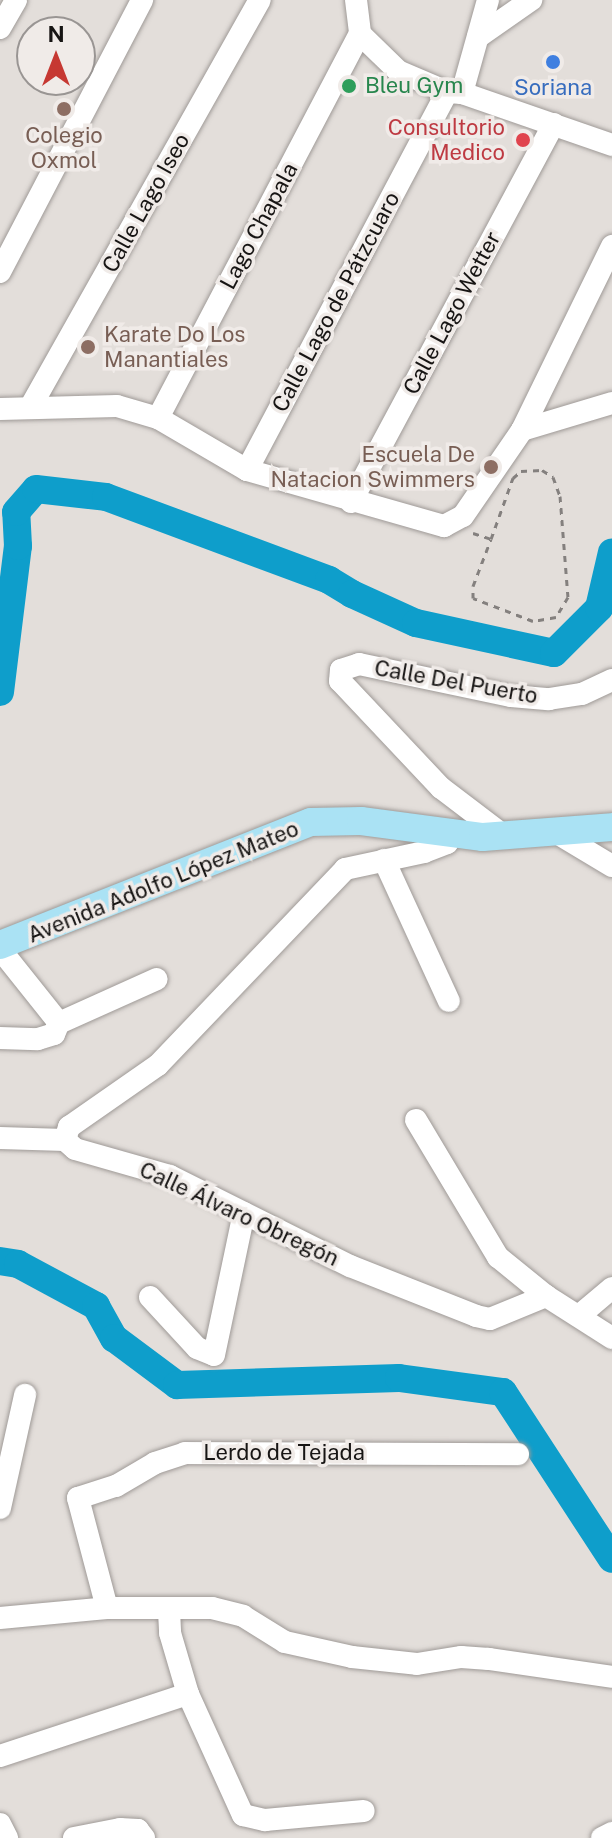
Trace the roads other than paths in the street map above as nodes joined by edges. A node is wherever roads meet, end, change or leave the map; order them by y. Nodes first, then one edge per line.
1 (16, 0) edge
2 (142, 0) edge
3 (260, 0) edge
4 (356, 0) edge
5 (488, 0) edge
6 (531, 0) edge
7 (0, 28) edge
8 (360, 34) junction
9 (478, 37) junction
10 (455, 92) junction
11 (554, 124) junction
12 (612, 145) edge
13 (612, 246) edge
14 (0, 272) edge
15 (612, 403) edge
16 (31, 406) junction
17 (0, 409) edge
18 (158, 418) junction
19 (522, 430) junction
20 (247, 470) junction
21 (351, 502) junction
22 (612, 680) edge
23 (612, 827) edge
24 (551, 829) junction
25 (450, 832) junction
26 (503, 835) junction
27 (384, 860) junction
28 (612, 866) edge
29 (0, 947) edge
30 (157, 979) dead end
31 (449, 1001) dead end
32 (59, 1023) junction
33 (0, 1038) edge
34 (416, 1120) dead end
35 (0, 1138) edge
36 (65, 1140) junction
37 (244, 1213) junction
38 (612, 1288) edge
39 (546, 1296) junction
40 (150, 1297) dead end
41 (580, 1315) junction
42 (612, 1338) edge
43 (25, 1395) dead end
44 (518, 1454) dead end
45 (0, 1508) edge
46 (107, 1608) junction
47 (169, 1611) junction
48 (0, 1618) edge
49 (612, 1677) edge
50 (188, 1694) junction
51 (0, 1756) edge
52 (364, 1811) dead end
53 (0, 1824) edge
54 (612, 1833) edge
55 (141, 1834) edge
56 (7, 1838) edge
57 (74, 1838) edge
58 (602, 1838) edge

1 - 7 street
2 - 14 street
3 - 16 street, Calle Lago Iseo
4 - 8 street
5 - 9 street
6 - 9 street
8 - 10 street
8 - 18 street, Lago Chapala
9 - 10 street
10 - 11 street
10 - 20 street, Calle Lago de Pátzcuaro
11 - 12 street
11 - 21 street, Calle Lago Wetter
13 - 19 street
15 - 19 street
16 - 17 street
16 - 18 street
18 - 20 street
19 - 21 street
20 - 21 street
22 - 26 street, Calle Del Puerto
23 - 24 main road, Avenida Adolfo López Mateo
24 - 26 main road, Avenida Adolfo López Mateo
24 - 28 street
25 - 26 main road, Avenida Adolfo López Mateo
25 - 27 street
25 - 29 main road, Avenida Adolfo López Mateo
27 - 31 street
27 - 36 street
29 - 32 street
30 - 32 street
32 - 33 street
34 - 39 street
35 - 36 street
36 - 37 street, Calle Álvaro Obregón
37 - 39 street, Calle Álvaro Obregón
37 - 40 street
38 - 41 street
39 - 41 street
41 - 42 street
43 - 45 street
44 - 46 street, Lerdo de Tejada
46 - 47 street
46 - 48 street
47 - 49 street
47 - 50 street
50 - 51 street
50 - 52 street
53 - 56 street
54 - 58 street
55 - 57 street

